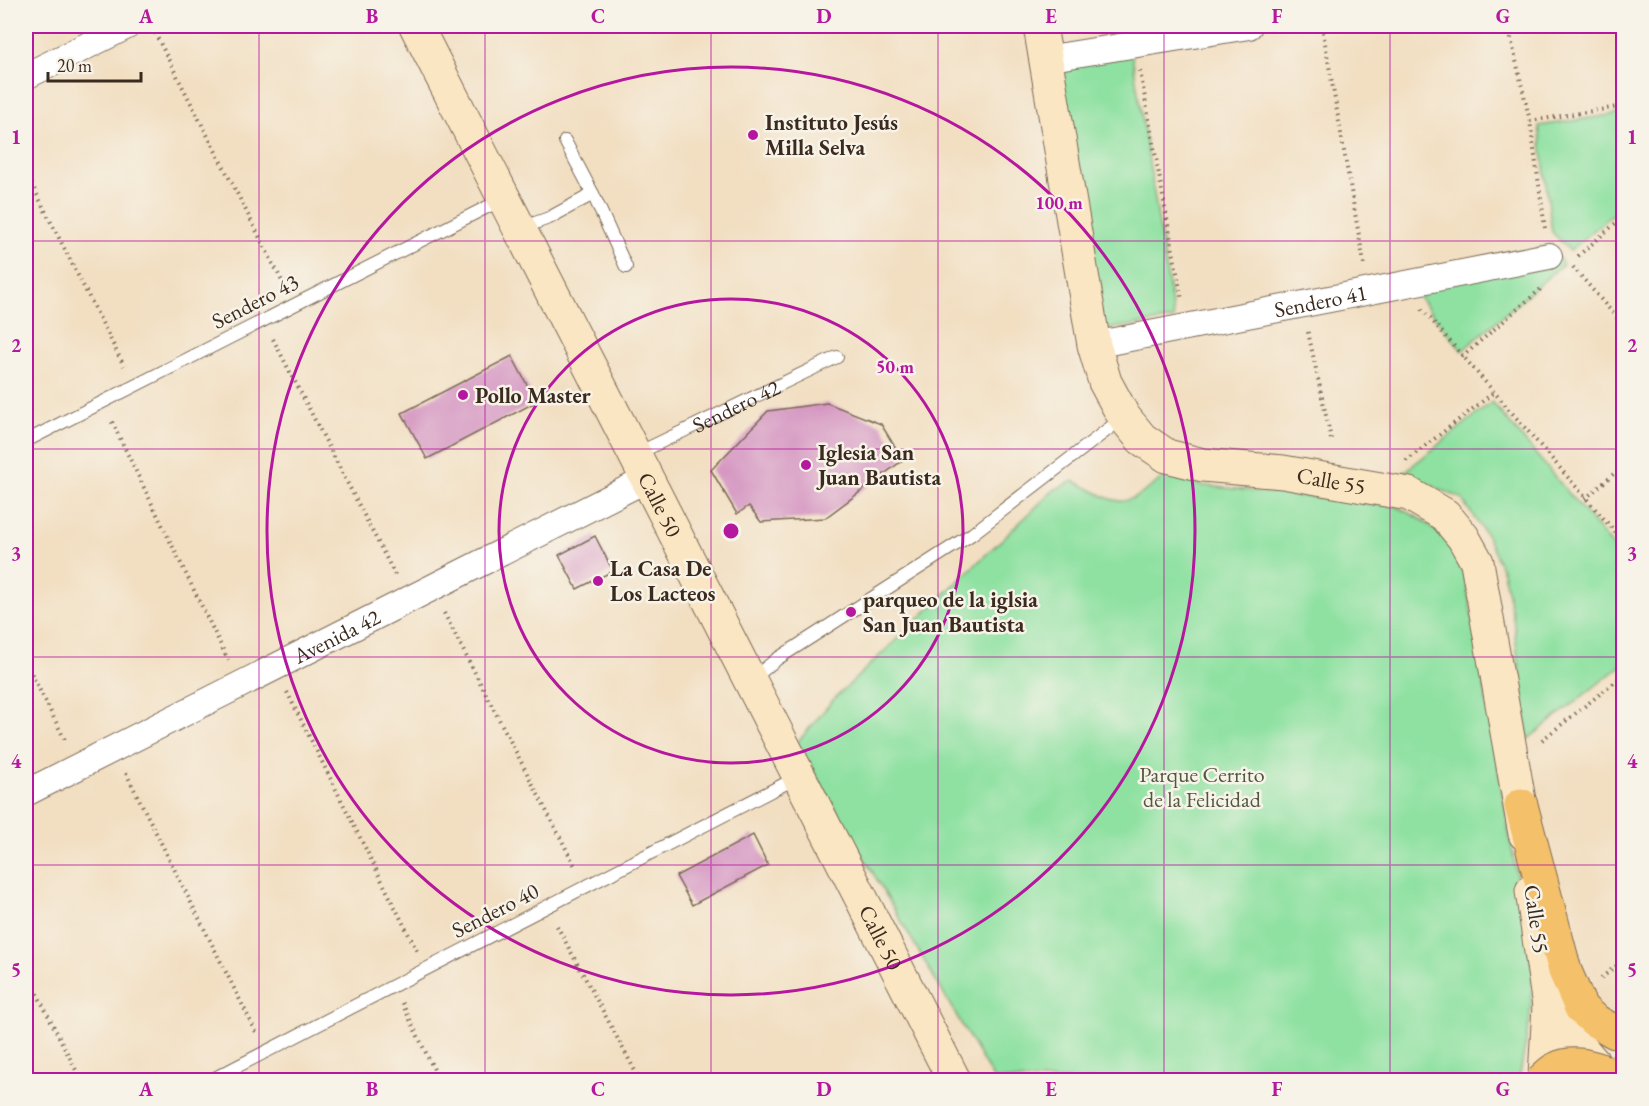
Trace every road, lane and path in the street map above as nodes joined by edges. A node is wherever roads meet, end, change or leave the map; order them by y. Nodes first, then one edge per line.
1 (127, 26) edge
2 (152, 26) edge
3 (416, 26) edge
4 (1040, 26) edge
5 (1249, 26) edge
6 (1322, 26) edge
7 (1508, 26) edge
8 (1135, 44) junction
9 (1046, 59) junction
10 (26, 76) edge
11 (1623, 106) edge
12 (1530, 121) junction
13 (565, 141) dead end
14 (26, 173) edge
15 (593, 194) junction
16 (504, 198) junction
17 (519, 228) junction
18 (1559, 260) junction
19 (626, 267) dead end
20 (1403, 285) junction
21 (1369, 292) junction
22 (294, 304) junction
23 (1302, 305) junction
24 (264, 320) junction
25 (1623, 326) edge
26 (1187, 327) junction
27 (1094, 345) junction
28 (837, 357) dead end
29 (134, 386) junction
30 (1493, 393) junction
31 (102, 402) junction
32 (1124, 417) junction
33 (1331, 439) dead end
34 (26, 441) edge
35 (1623, 465) edge
36 (641, 467) junction
37 (1371, 488) junction
38 (1586, 499) junction
39 (1623, 542) edge
40 (431, 588) junction
41 (408, 600) junction
42 (26, 663) edge
43 (274, 668) junction
44 (1623, 675) edge
45 (750, 681) junction
46 (240, 685) junction
47 (113, 749) junction
48 (1513, 763) junction
49 (78, 766) junction
50 (799, 776) junction
51 (26, 793) edge
52 (1521, 805) junction
53 (585, 887) junction
54 (547, 907) junction
55 (427, 969) junction
56 (26, 972) edge
57 (394, 986) junction
58 (1549, 1006) junction
59 (1623, 1032) edge
60 (266, 1052) junction
61 (1615, 1076) edge
62 (1544, 1079) edge
63 (81, 1080) edge
64 (212, 1080) edge
65 (439, 1080) edge
66 (640, 1080) edge
67 (954, 1080) edge

1 - 10 street
2 - 22 path
3 - 16 street, Calle 50
4 - 9 street, Calle 55
5 - 8 street
6 - 21 path
7 - 12 path
8 - 9 street
8 - 26 path
9 - 27 street, Calle 55
11 - 12 path
12 - 18 path
13 - 15 lane
14 - 29 path
15 - 17 lane
15 - 19 lane
16 - 17 street, Calle 50
16 - 22 lane, Sendero 43
17 - 36 street, Calle 50
18 - 20 street, Sendero 41
18 - 25 path
20 - 21 street, Sendero 41
20 - 30 path
21 - 23 street, Sendero 41
22 - 24 lane, Sendero 43
23 - 26 street, Sendero 41
23 - 33 path
24 - 29 lane, Sendero 43
24 - 41 path
26 - 27 street, Sendero 41
27 - 32 street, Calle 55
28 - 36 lane, Sendero 42
29 - 31 lane, Sendero 43
30 - 37 path
30 - 38 path
31 - 34 lane, Sendero 43
31 - 46 path
32 - 37 street, Calle 55
32 - 45 lane
35 - 38 path
36 - 40 street, Avenida 42
36 - 45 street, Calle 50
37 - 48 street, Calle 55
38 - 39 path
40 - 41 street, Avenida 42
40 - 53 path
41 - 43 street, Avenida 42
42 - 49 path
43 - 46 street, Avenida 42
43 - 55 path
44 - 48 path
45 - 50 street, Calle 50
46 - 47 street, Avenida 42
47 - 49 street, Avenida 42
47 - 60 path
48 - 52 street, Calle 55
49 - 51 street, Avenida 42
50 - 53 lane, Sendero 40
50 - 67 street, Calle 50
52 - 58 street, Calle 55
52 - 59 main road
53 - 54 lane, Sendero 40
54 - 55 lane, Sendero 40
54 - 66 path
55 - 57 lane, Sendero 40
56 - 63 path
57 - 60 lane, Sendero 40
57 - 65 path
58 - 61 street, Calle 55
58 - 62 street, Calle 55
60 - 64 lane, Sendero 40
61 - 62 main road, bridge

